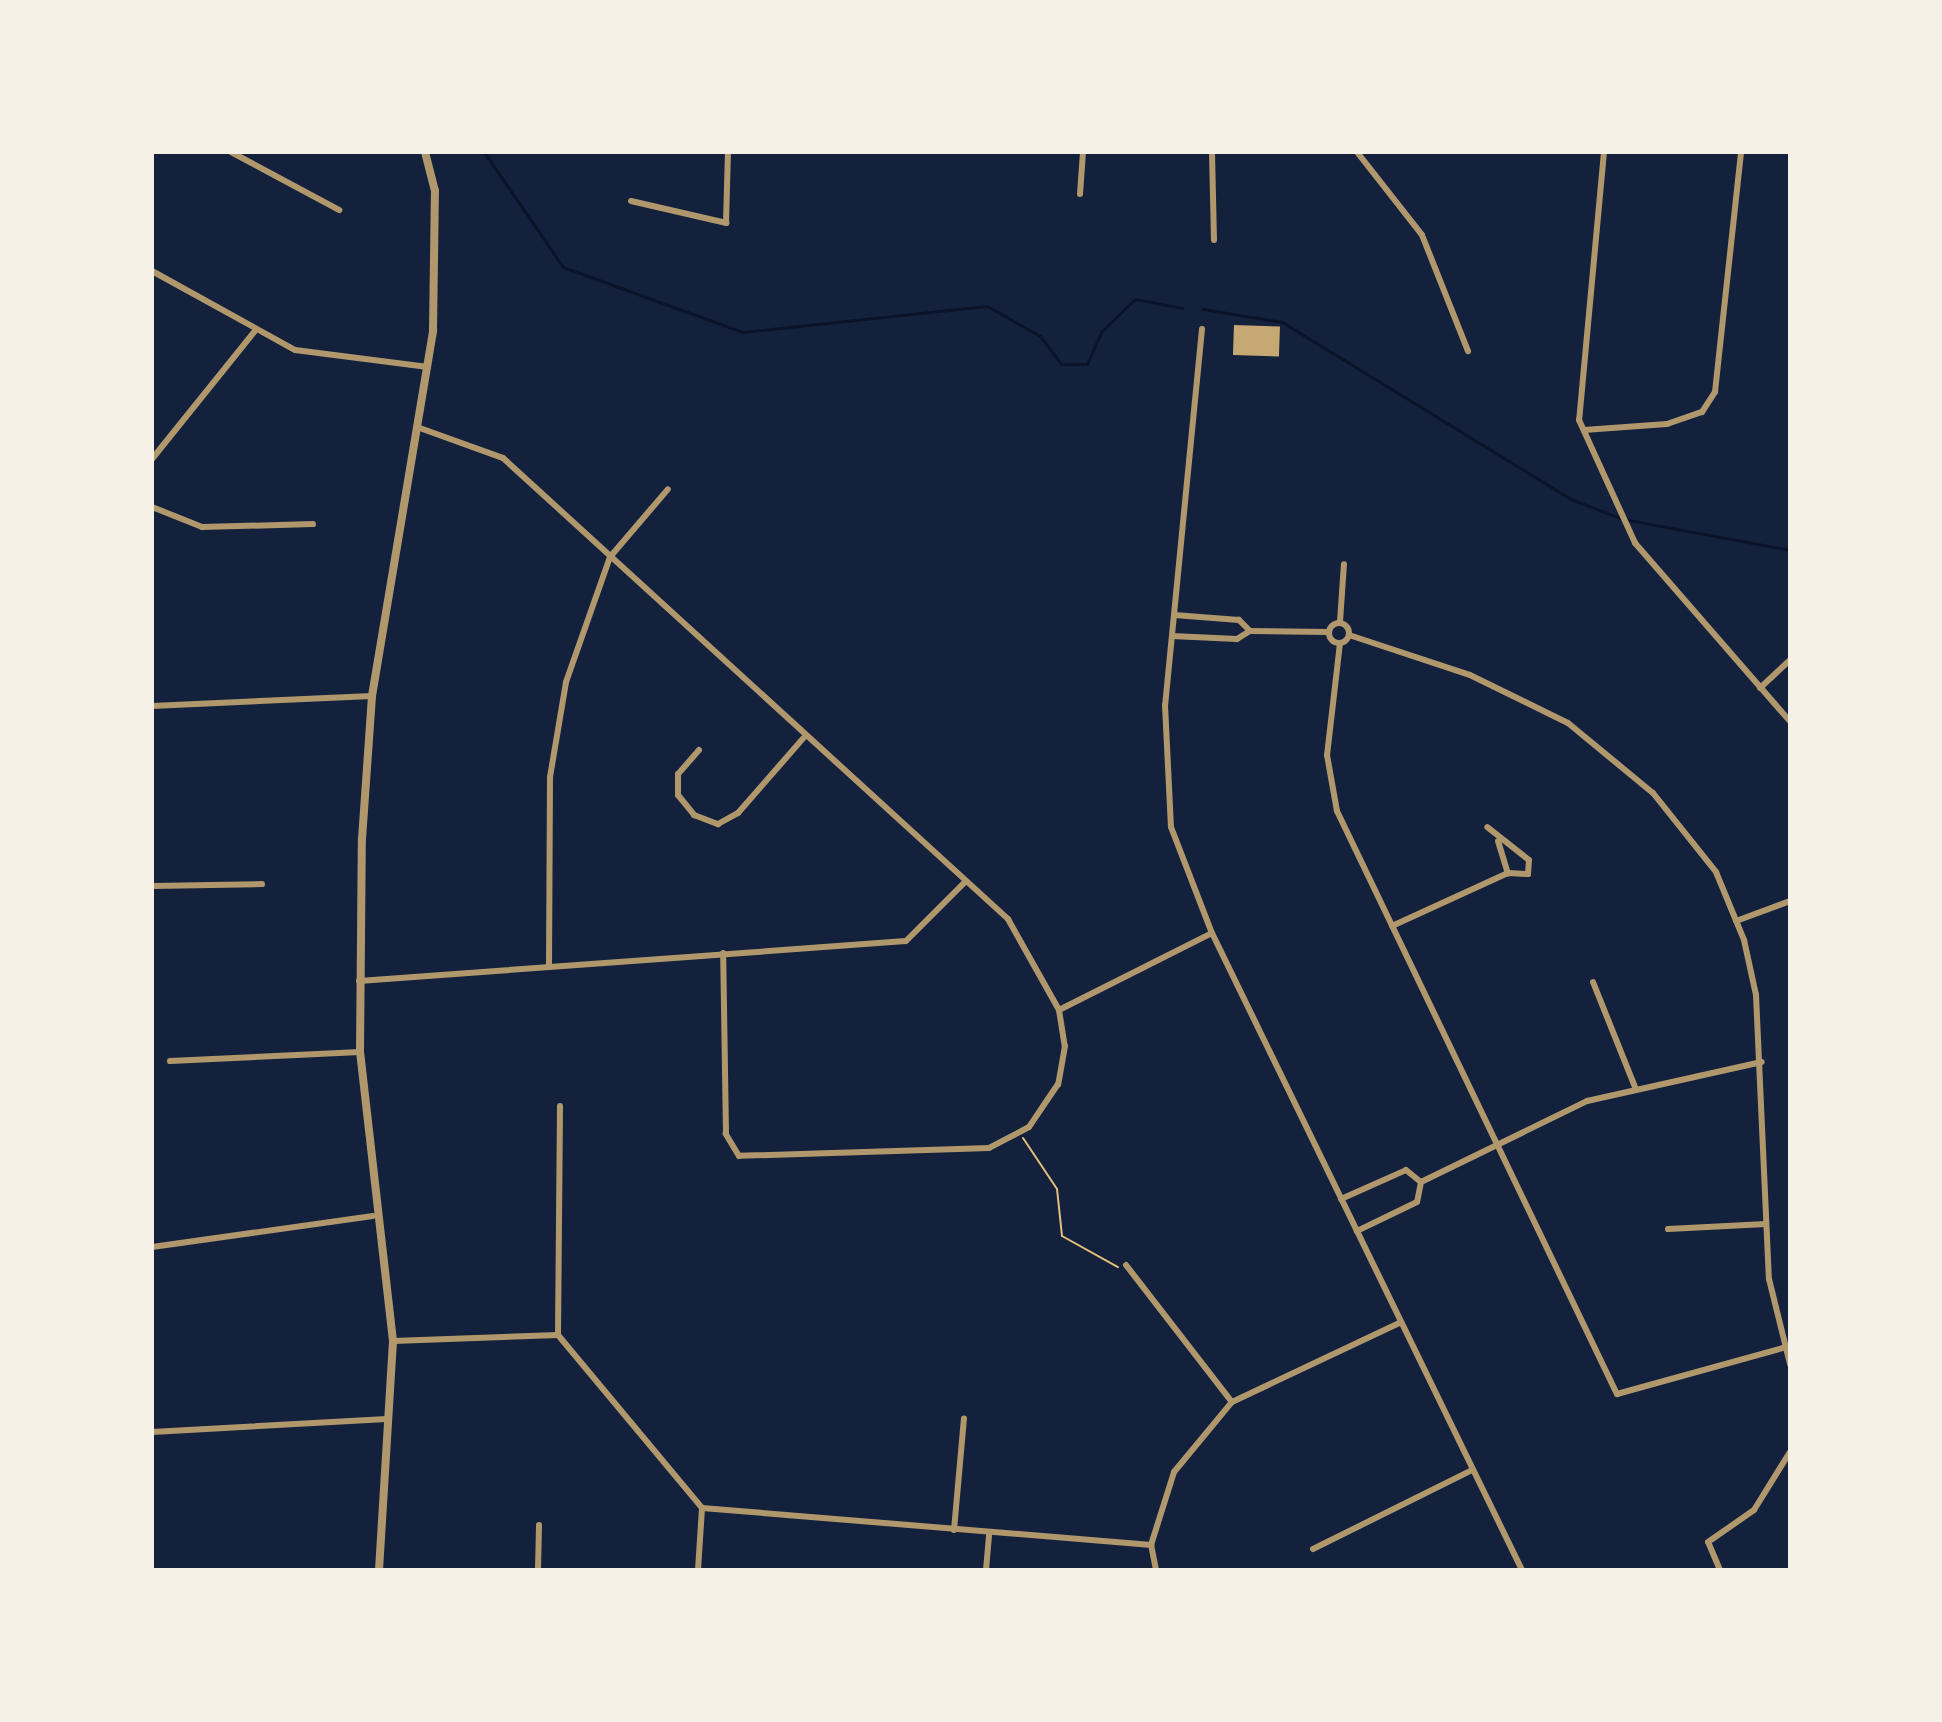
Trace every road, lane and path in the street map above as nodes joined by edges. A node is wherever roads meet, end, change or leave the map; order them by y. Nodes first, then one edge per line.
1 (231, 152) edge
2 (425, 152) edge
3 (728, 152) edge
4 (1083, 152) edge
5 (1212, 152) edge
6 (1357, 152) edge
7 (1604, 152) edge
8 (1741, 152) edge
9 (1080, 194) dead end
10 (631, 201) dead end
11 (339, 210) dead end
12 (1214, 240) dead end
13 (152, 271) edge
14 (1202, 329) dead end
15 (255, 331) junction
16 (1468, 351) dead end
17 (428, 367) junction
18 (417, 427) junction
19 (1584, 430) junction
20 (152, 459) edge
21 (668, 489) dead end
22 (152, 507) edge
23 (313, 524) dead end
24 (610, 557) junction
25 (1344, 564) dead end
26 (1174, 615) junction
27 (1340, 622) junction
28 (1250, 631) junction
29 (1328, 632) junction
30 (1349, 635) junction
31 (1172, 636) junction
32 (1340, 643) junction
33 (1790, 660) edge
34 (1760, 688) junction
35 (372, 696) junction
36 (152, 706) edge
37 (1790, 721) edge
38 (806, 735) junction
39 (699, 750) dead end
40 (1487, 827) dead end
41 (1498, 841) junction
42 (1508, 873) junction
43 (966, 881) junction
44 (262, 884) dead end
45 (152, 886) edge
46 (1790, 901) edge
47 (1736, 921) junction
48 (1392, 926) junction
49 (1212, 933) junction
50 (723, 953) junction
51 (549, 967) junction
52 (359, 981) junction
53 (1593, 982) dead end
54 (1059, 1010) junction
55 (360, 1052) junction
56 (170, 1061) dead end
57 (1762, 1062) junction
58 (1635, 1087) junction
59 (560, 1106) dead end
60 (1021, 1133) junction
61 (1496, 1145) junction
62 (1421, 1182) junction
63 (1341, 1199) junction
64 (373, 1216) junction
65 (1766, 1224) junction
66 (1668, 1229) dead end
67 (1357, 1231) junction
68 (152, 1247) edge
69 (1126, 1265) joint
70 (1399, 1323) junction
71 (558, 1335) junction
72 (393, 1341) junction
73 (1786, 1347) junction
74 (1790, 1364) edge
75 (1232, 1402) junction
76 (964, 1418) dead end
77 (387, 1419) junction
78 (152, 1432) edge
79 (1790, 1452) edge
80 (1472, 1470) junction
81 (702, 1508) junction
82 (539, 1525) dead end
83 (954, 1530) junction
84 (989, 1533) junction
85 (1151, 1545) junction
86 (1313, 1549) dead end
87 (379, 1570) edge
88 (538, 1570) edge
89 (698, 1570) edge
90 (986, 1570) edge
91 (1156, 1570) edge
92 (1522, 1570) edge
93 (1720, 1570) edge

1 - 11 street
2 - 17 street
3 - 10 street
4 - 9 street
5 - 12 street
6 - 16 street
7 - 19 street
8 - 19 street
13 - 15 street
14 - 26 street
15 - 17 street
15 - 20 street
17 - 18 street
18 - 24 street
18 - 35 street
19 - 34 street
21 - 24 street
22 - 23 street
24 - 38 street
24 - 51 street
25 - 27 street
26 - 28 street
26 - 31 street
27 - 29 street
27 - 30 street
28 - 29 street
28 - 31 street
29 - 32 street
30 - 32 street
30 - 47 street
31 - 49 street
32 - 48 street
33 - 34 street
34 - 37 street
35 - 36 street
35 - 52 street
38 - 39 street
38 - 43 street
40 - 41 street
41 - 42 street
41 - 42 street
42 - 48 street
43 - 50 street
43 - 54 street
44 - 45 street
46 - 47 street
47 - 57 street
48 - 61 street
49 - 54 street
49 - 63 street
50 - 51 street
50 - 60 street
51 - 52 street
52 - 55 street
53 - 58 street
54 - 60 street
55 - 56 street
55 - 64 street
57 - 58 street
57 - 65 street
58 - 61 street
59 - 71 street
60 - 69 path
61 - 62 street
61 - 73 street
62 - 63 street
62 - 67 street
63 - 67 street
64 - 68 street
64 - 72 street
65 - 66 street
65 - 73 street
67 - 70 street
69 - 75 street
70 - 75 street
70 - 80 street
71 - 72 street
71 - 81 street
72 - 77 street
73 - 74 street
75 - 85 street
76 - 83 street
77 - 78 street
77 - 87 street
79 - 93 street
80 - 86 street
80 - 92 street
81 - 83 street
81 - 89 street
82 - 88 street
83 - 84 street
84 - 85 street
84 - 90 street
85 - 91 street

